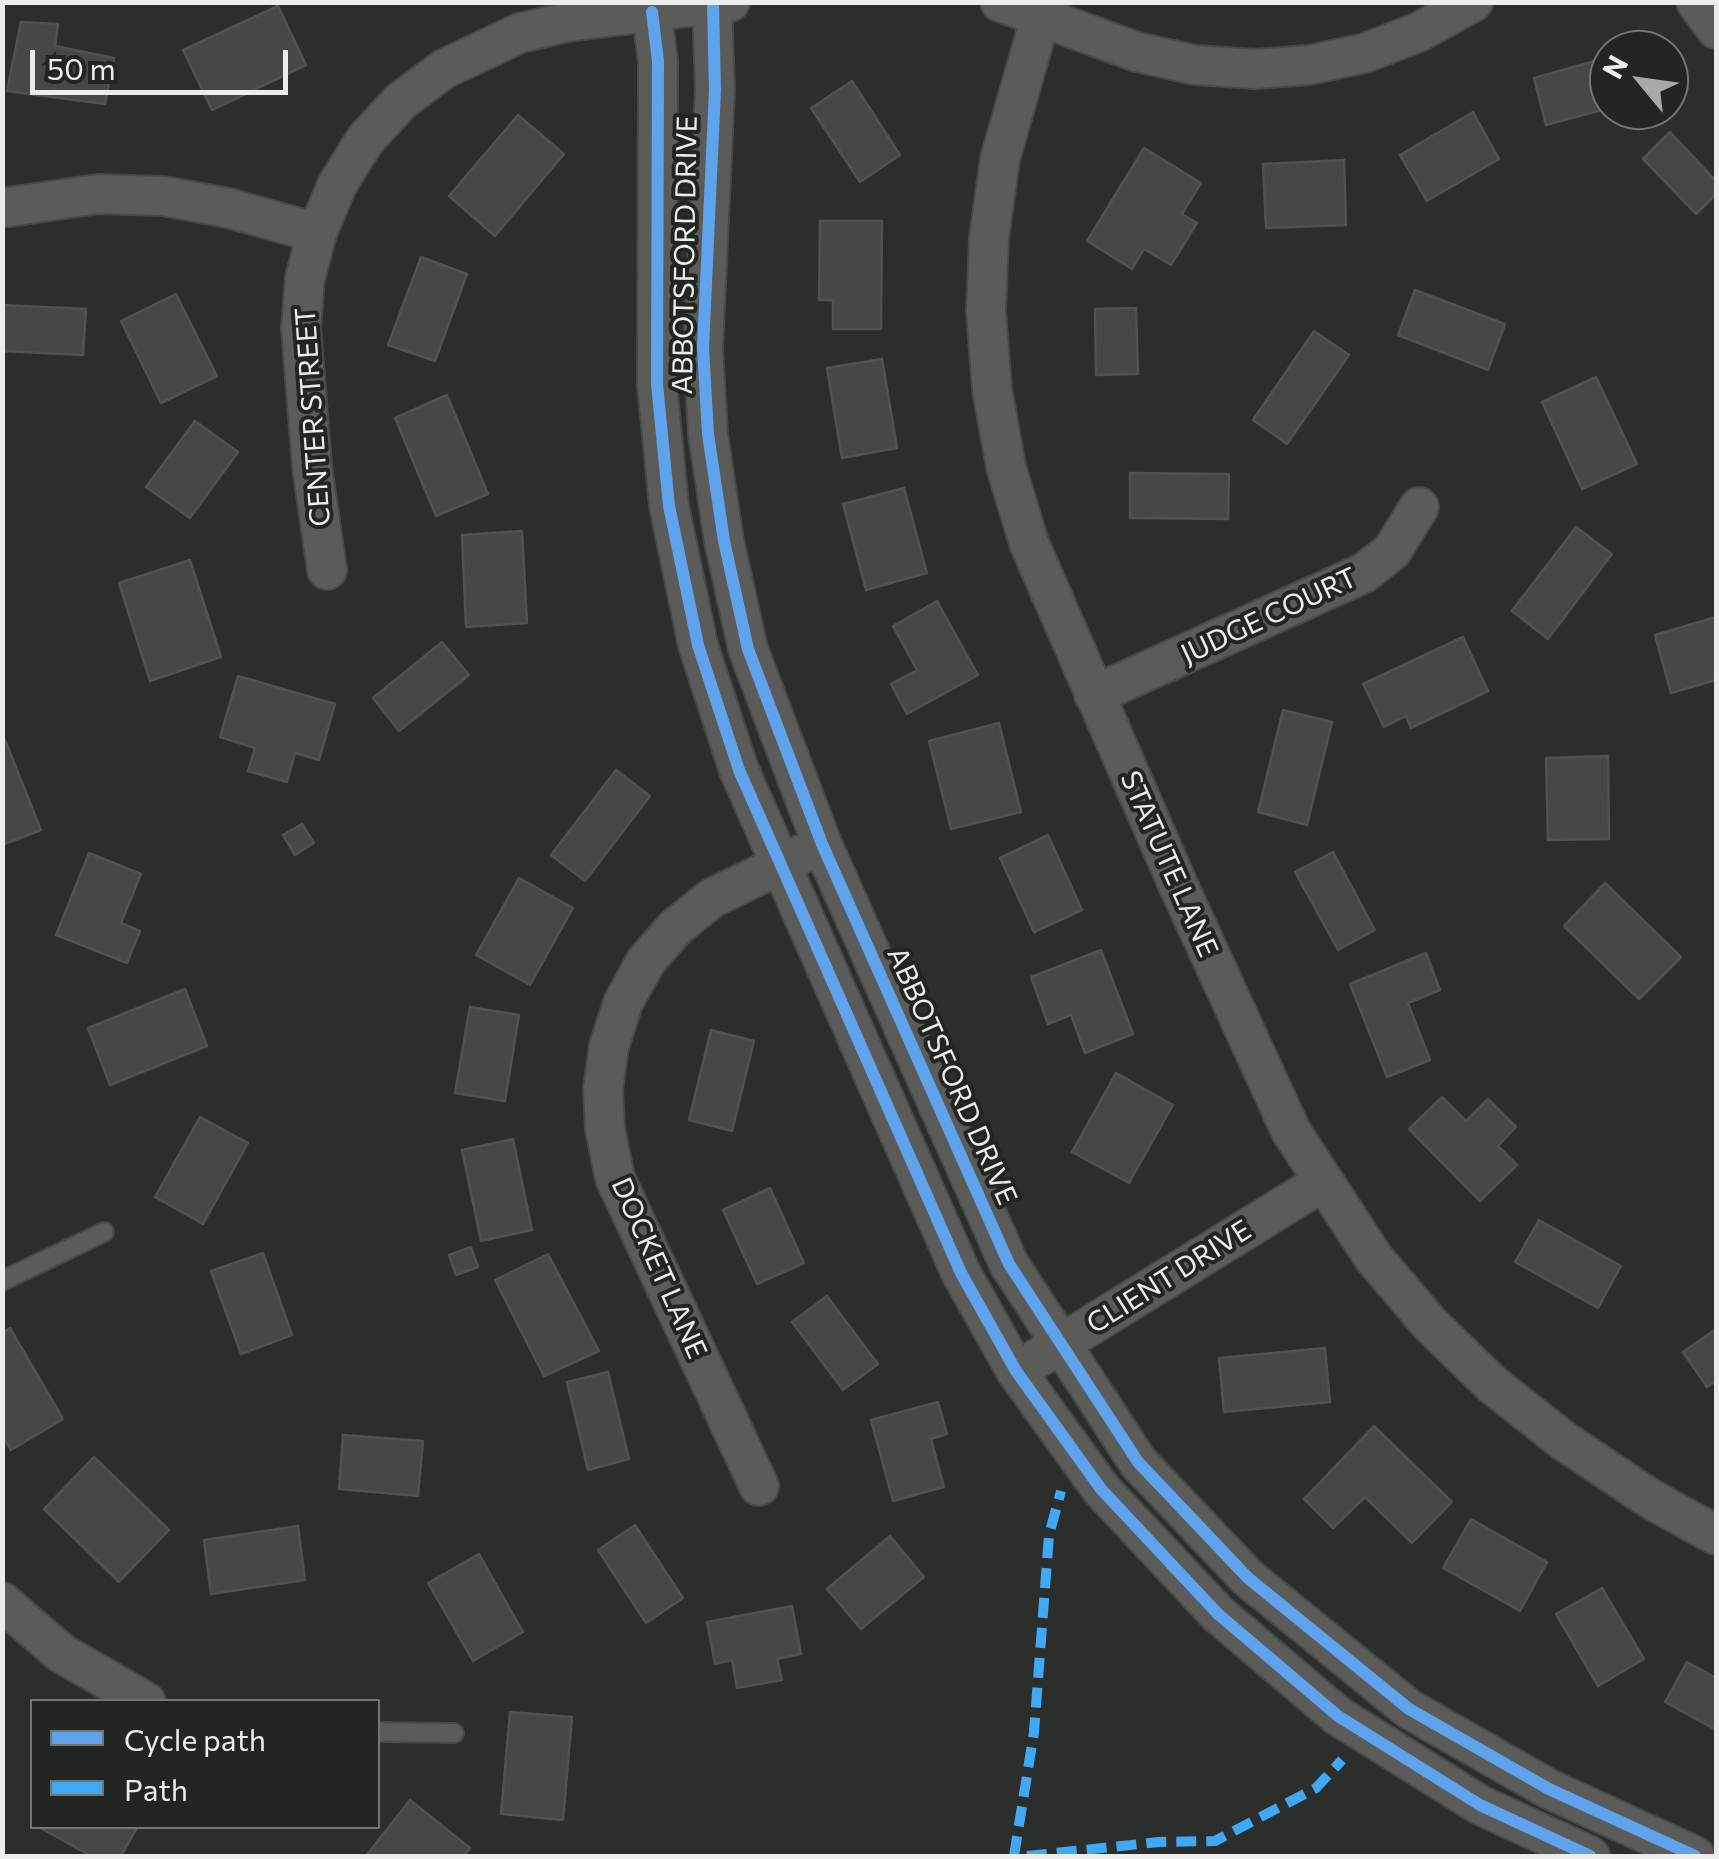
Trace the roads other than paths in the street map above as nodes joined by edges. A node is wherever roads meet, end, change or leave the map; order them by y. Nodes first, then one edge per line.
1 (1000, 2) edge
2 (1473, 2) edge
3 (1696, 2) edge
4 (718, 3) edge
5 (651, 7) edge
6 (1040, 16) junction
7 (1716, 29) edge
8 (2, 208) edge
9 (316, 233) junction
10 (1419, 507) dead end
11 (328, 570) dead end
12 (1094, 695) junction
13 (822, 844) junction
14 (780, 864) junction
15 (1321, 1183) junction
16 (104, 1232) dead end
17 (2, 1282) edge
18 (1060, 1344) junction
19 (1016, 1371) junction
20 (759, 1486) dead end
21 (1716, 1535) edge
22 (2, 1602) edge
23 (141, 1699) edge
24 (380, 1732) edge
25 (454, 1733) dead end
26 (1590, 1856) edge
27 (1695, 1856) edge

1 - 6 street
2 - 6 street
3 - 7 street
4 - 5 street, CENTER STREET
4 - 13 street, ABBOTSFORD DRIVE
5 - 9 street, CENTER STREET
5 - 14 street, ABBOTSFORD DRIVE
6 - 12 street, STATUTE LANE
8 - 9 street
9 - 11 street, CENTER STREET
10 - 12 street, JUDGE COURT
12 - 15 street, STATUTE LANE
13 - 14 street, DOCKET LANE
13 - 18 street, ABBOTSFORD DRIVE
14 - 19 street, ABBOTSFORD DRIVE
14 - 20 street, DOCKET LANE
15 - 18 street, CLIENT DRIVE
15 - 21 street, STATUTE LANE
16 - 17 lane
18 - 19 street, CLIENT DRIVE
18 - 27 street, ABBOTSFORD DRIVE
19 - 26 street, ABBOTSFORD DRIVE
22 - 23 street
24 - 25 lane

